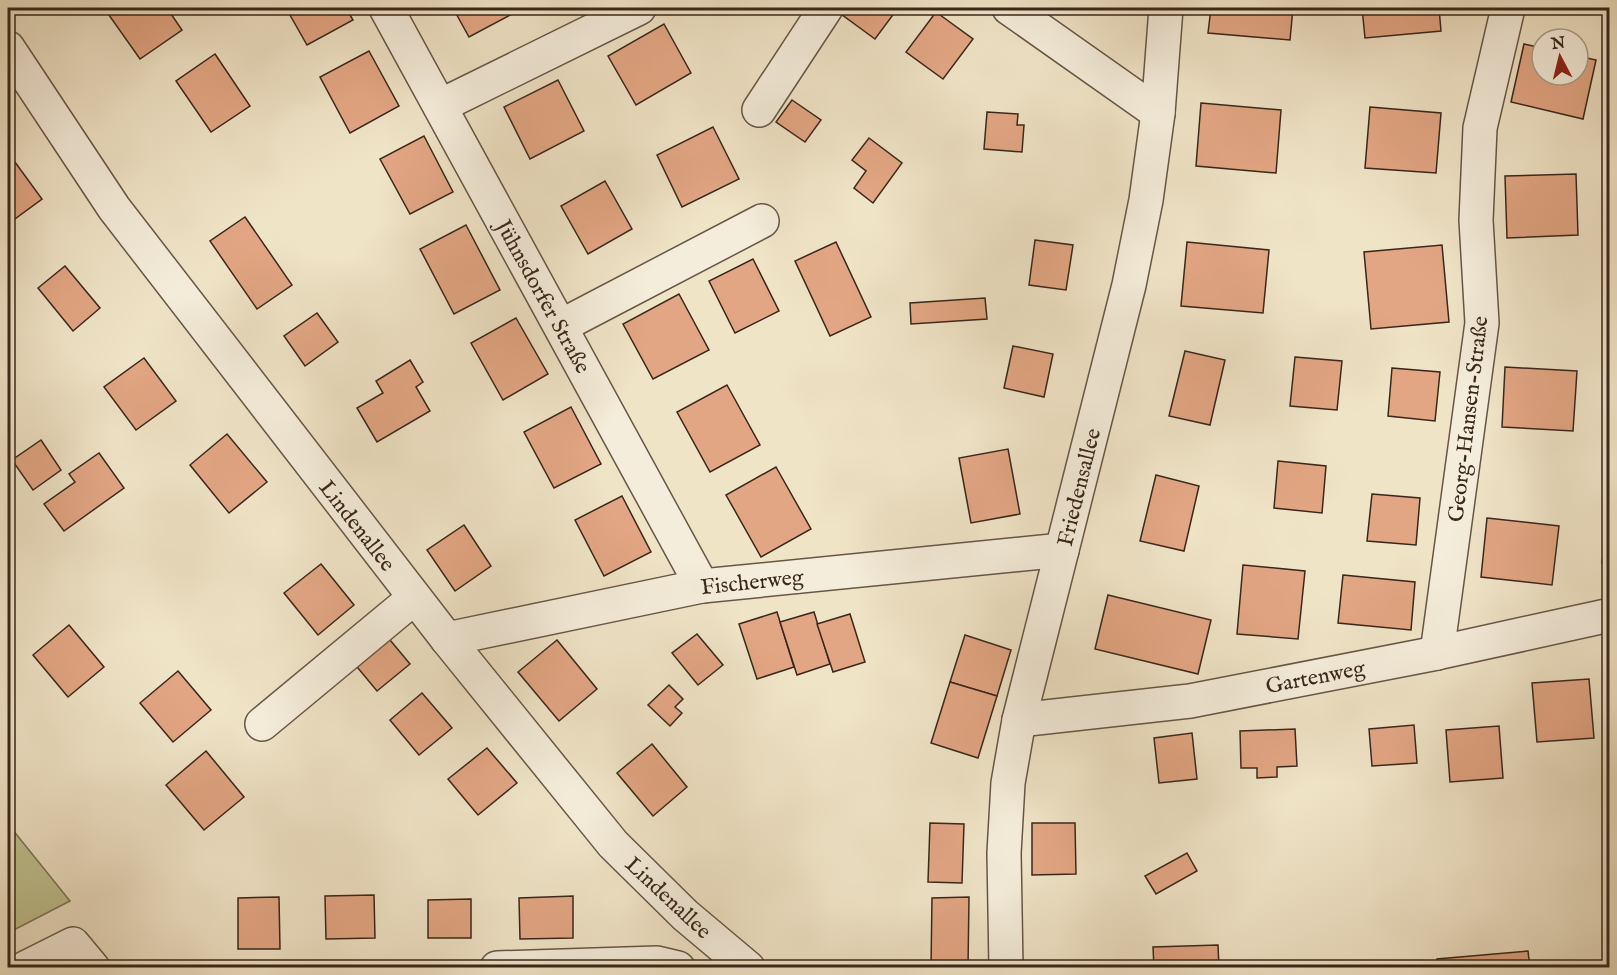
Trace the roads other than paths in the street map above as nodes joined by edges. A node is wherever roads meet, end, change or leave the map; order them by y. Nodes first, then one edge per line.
1 (386, 8) edge
2 (639, 8) edge
3 (826, 8) edge
4 (1009, 8) edge
5 (1166, 8) edge
6 (1508, 8) edge
7 (8, 48) edge
8 (440, 106) junction
9 (759, 110) dead end
10 (1158, 113) junction
11 (762, 221) dead end
12 (561, 326) junction
13 (1062, 550) junction
14 (702, 586) junction
15 (414, 598) junction
16 (1610, 615) edge
17 (447, 639) junction
18 (1437, 653) junction
19 (1018, 720) junction
20 (262, 724) dead end
21 (83, 956) edge
22 (25, 968) edge
23 (497, 968) edge
24 (678, 968) edge
25 (748, 968) edge
26 (1006, 968) edge

1 - 8 street, Jühnsdorfer Straße
2 - 8 street
3 - 9 street
4 - 10 street
5 - 10 street, Friedensallee
6 - 18 street, Georg-Hansen-Straße
7 - 15 street, Lindenallee
8 - 12 street, Jühnsdorfer Straße
10 - 13 street, Friedensallee
11 - 12 street
12 - 14 street, Jühnsdorfer Straße
13 - 14 street, Fischerweg
13 - 19 street, Friedensallee
14 - 17 street, Fischerweg
15 - 17 street, Lindenallee
15 - 20 street
16 - 18 street, Gartenweg
17 - 25 street, Lindenallee
18 - 19 street, Gartenweg
19 - 26 street, Friedensallee
21 - 22 street
23 - 24 street

